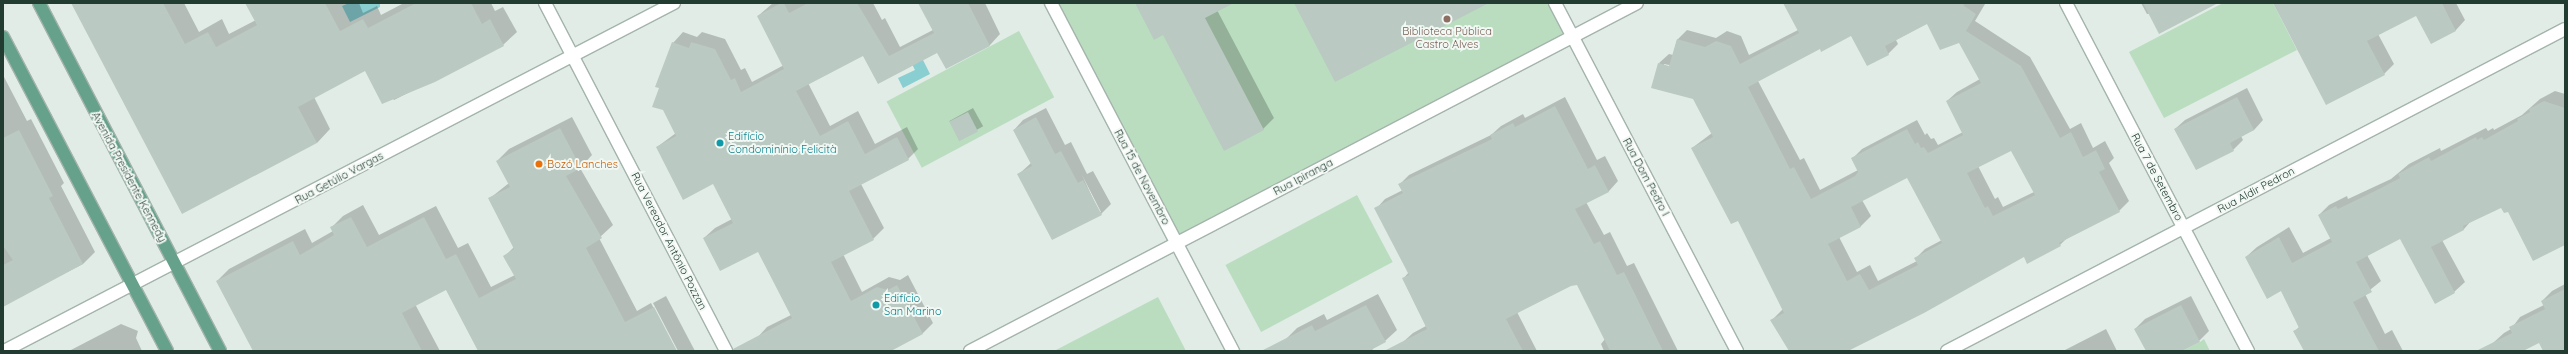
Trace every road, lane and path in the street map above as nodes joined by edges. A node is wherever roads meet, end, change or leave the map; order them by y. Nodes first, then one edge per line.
1 (39, 3) edge
2 (545, 3) edge
3 (674, 3) edge
4 (1052, 3) edge
5 (1555, 3) edge
6 (1637, 3) edge
7 (2066, 3) edge
8 (2565, 29) edge
9 (1573, 36) junction
10 (3, 37) edge
11 (572, 56) junction
12 (2183, 228) junction
13 (1177, 243) junction
14 (175, 264) junction
15 (132, 284) junction
16 (4, 351) edge
17 (167, 351) edge
18 (220, 351) edge
19 (726, 351) edge
20 (970, 351) edge
21 (1233, 351) edge
22 (1737, 351) edge
23 (1947, 351) edge
24 (2248, 351) edge

1 - 14 main road, Avenida Presidente Kennedy
2 - 11 street, Rua Vereador Antônio Pozzan
3 - 11 street, Rua Getúlio Vargas
4 - 13 street, Rua 15 de Novembro
5 - 9 street, Rua Dom Pedro I
6 - 9 street, Rua Ipiranga
7 - 12 street, Rua 7 de Setembro
8 - 12 street, Rua Aldir Pedron
9 - 13 street, Rua Ipiranga
9 - 22 street, Rua Dom Pedro I
10 - 15 main road
11 - 14 street, Rua Getúlio Vargas
11 - 19 street, Rua Vereador Antônio Pozzan
12 - 23 street, Rua Aldir Pedron
12 - 24 street, Rua 7 de Setembro
13 - 20 street, Rua Ipiranga
13 - 21 street, Rua 15 de Novembro
14 - 15 street, Rua Getúlio Vargas
14 - 18 main road, Avenida Presidente Kennedy
15 - 16 street, Rua Getúlio Vargas
15 - 17 main road

